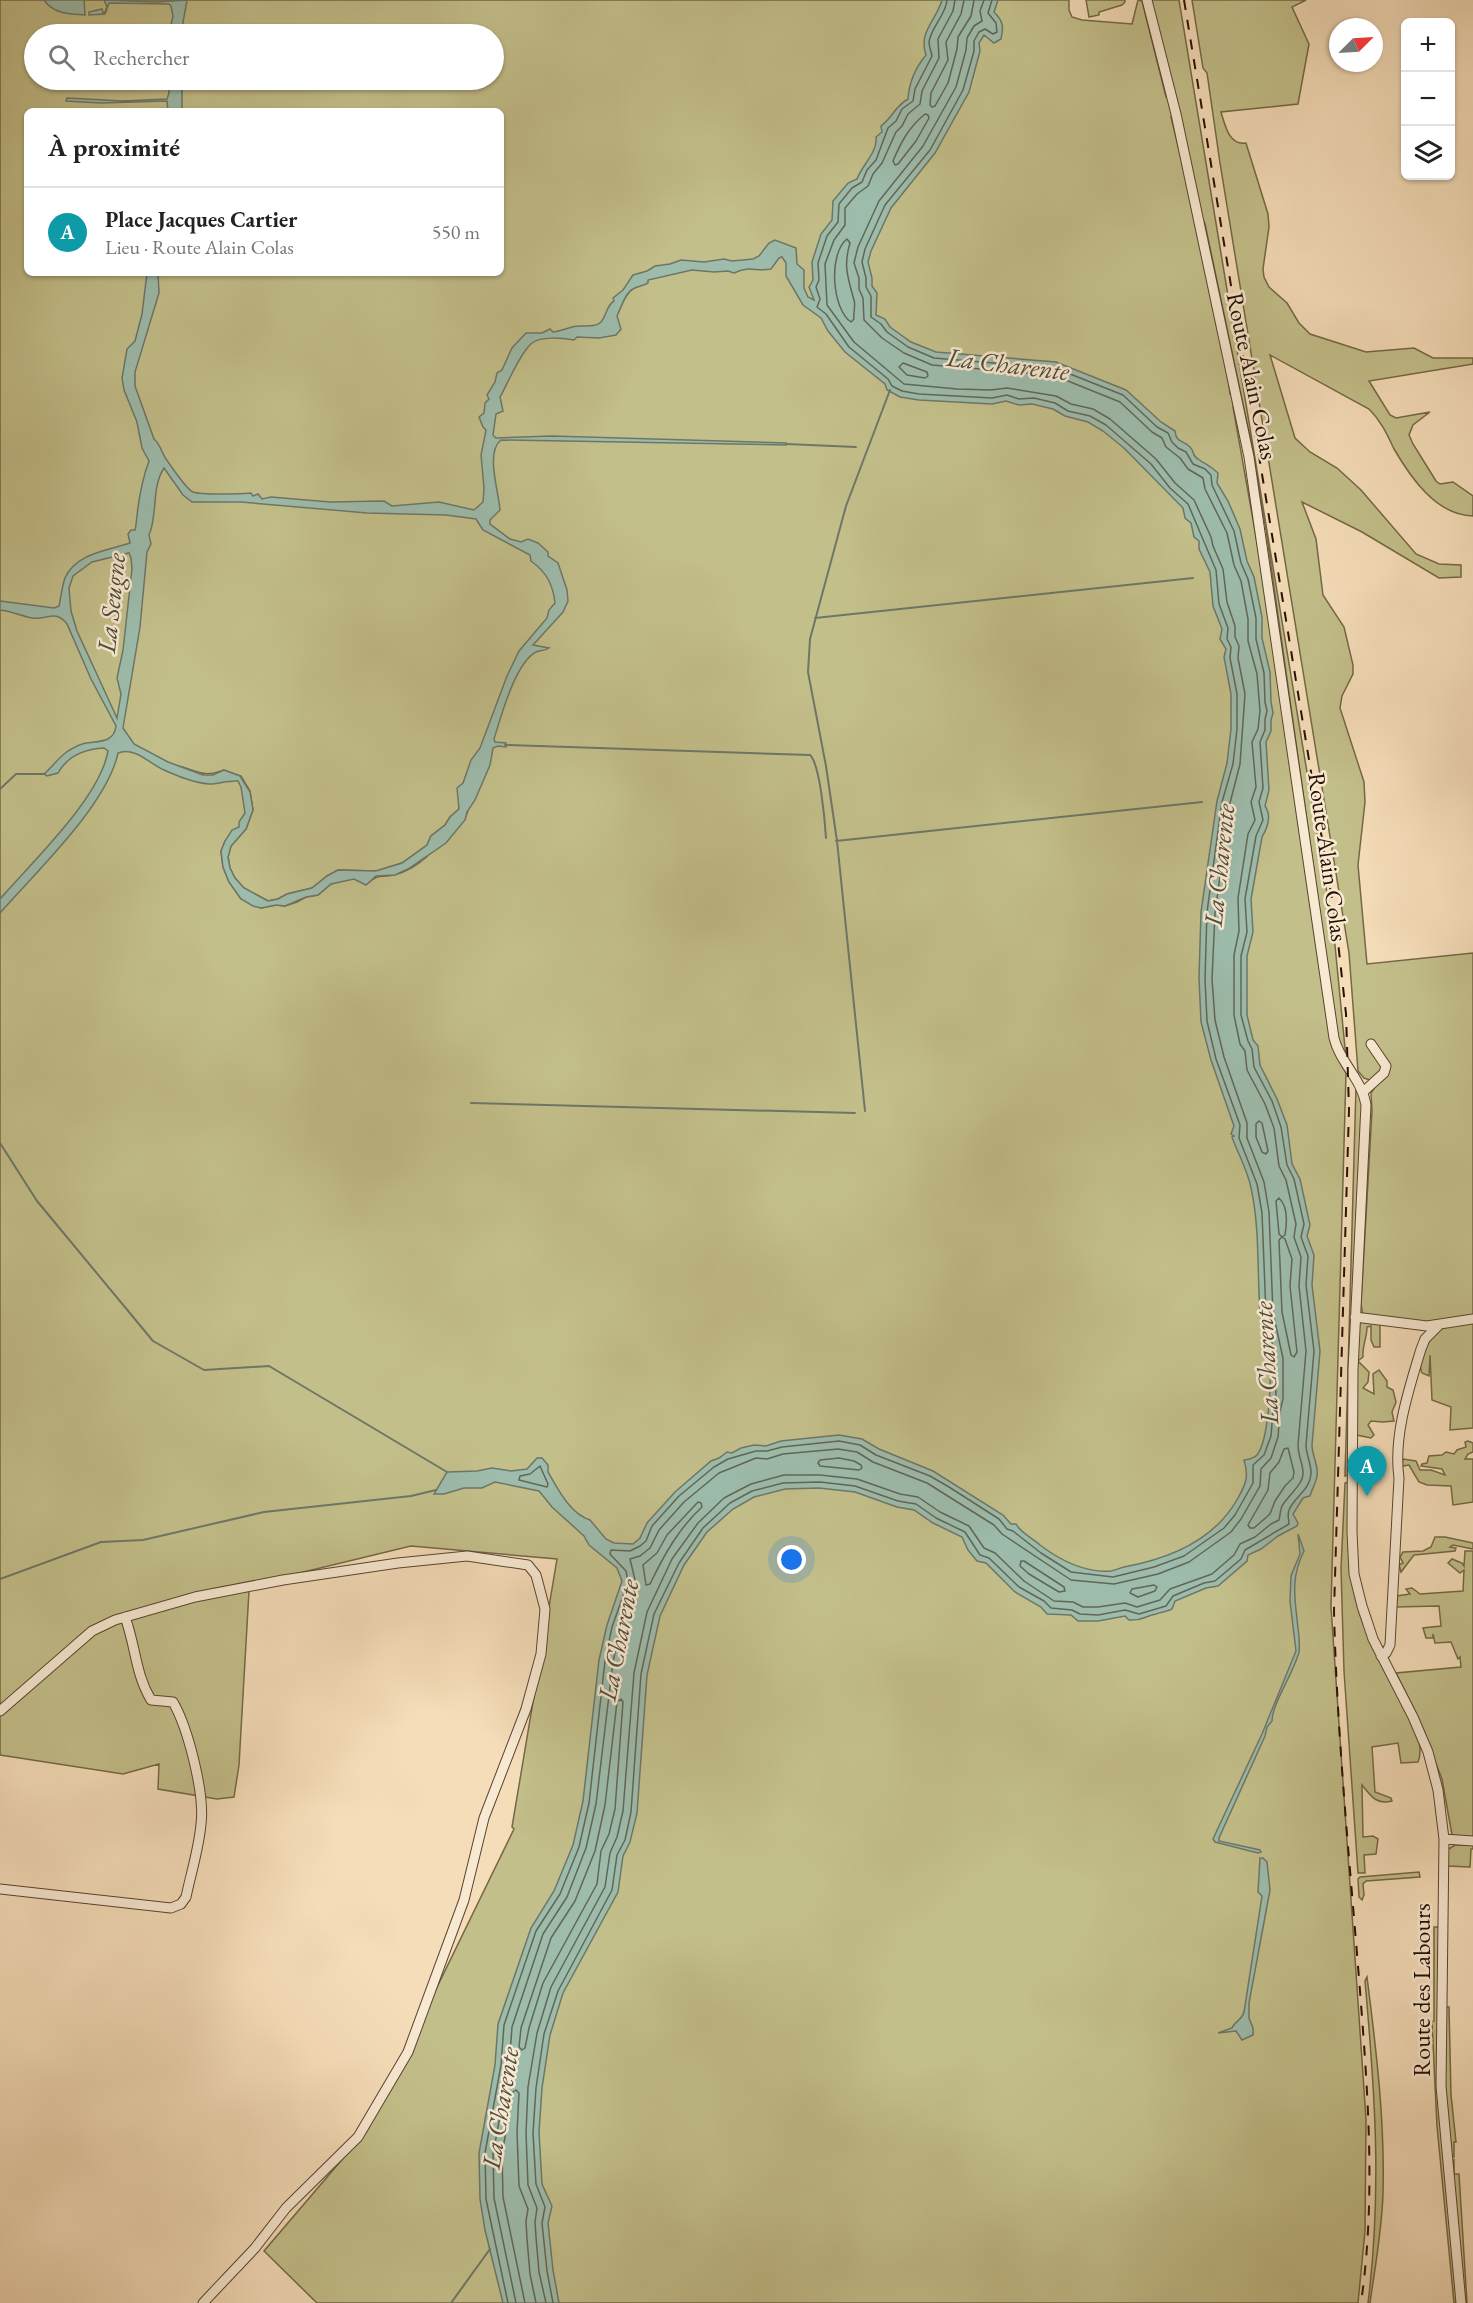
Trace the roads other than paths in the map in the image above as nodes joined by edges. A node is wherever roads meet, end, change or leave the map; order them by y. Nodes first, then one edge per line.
1 (1147, 0) edge
2 (1371, 1044) dead end
3 (1364, 1092) junction
4 (1355, 1317) junction
5 (1473, 1319) edge
6 (1439, 1325) junction
7 (125, 1617) junction
8 (1381, 1656) junction
9 (1397, 1686) joint
10 (0, 1710) edge
11 (1444, 1839) junction
12 (1473, 1841) edge
13 (0, 1889) edge
14 (203, 2303) edge
15 (1461, 2303) edge

1 - 3 street, Route Alain Colas
2 - 3 street
3 - 4 street, Route Alain Colas
4 - 6 street
4 - 8 street, Route Alain Colas
5 - 6 street
6 - 8 street
7 - 10 street
7 - 13 street
7 - 14 street
8 - 9 street, Route Alain Colas
9 - 11 street, Route des Labours
11 - 12 street
11 - 15 street, Route des Labours

